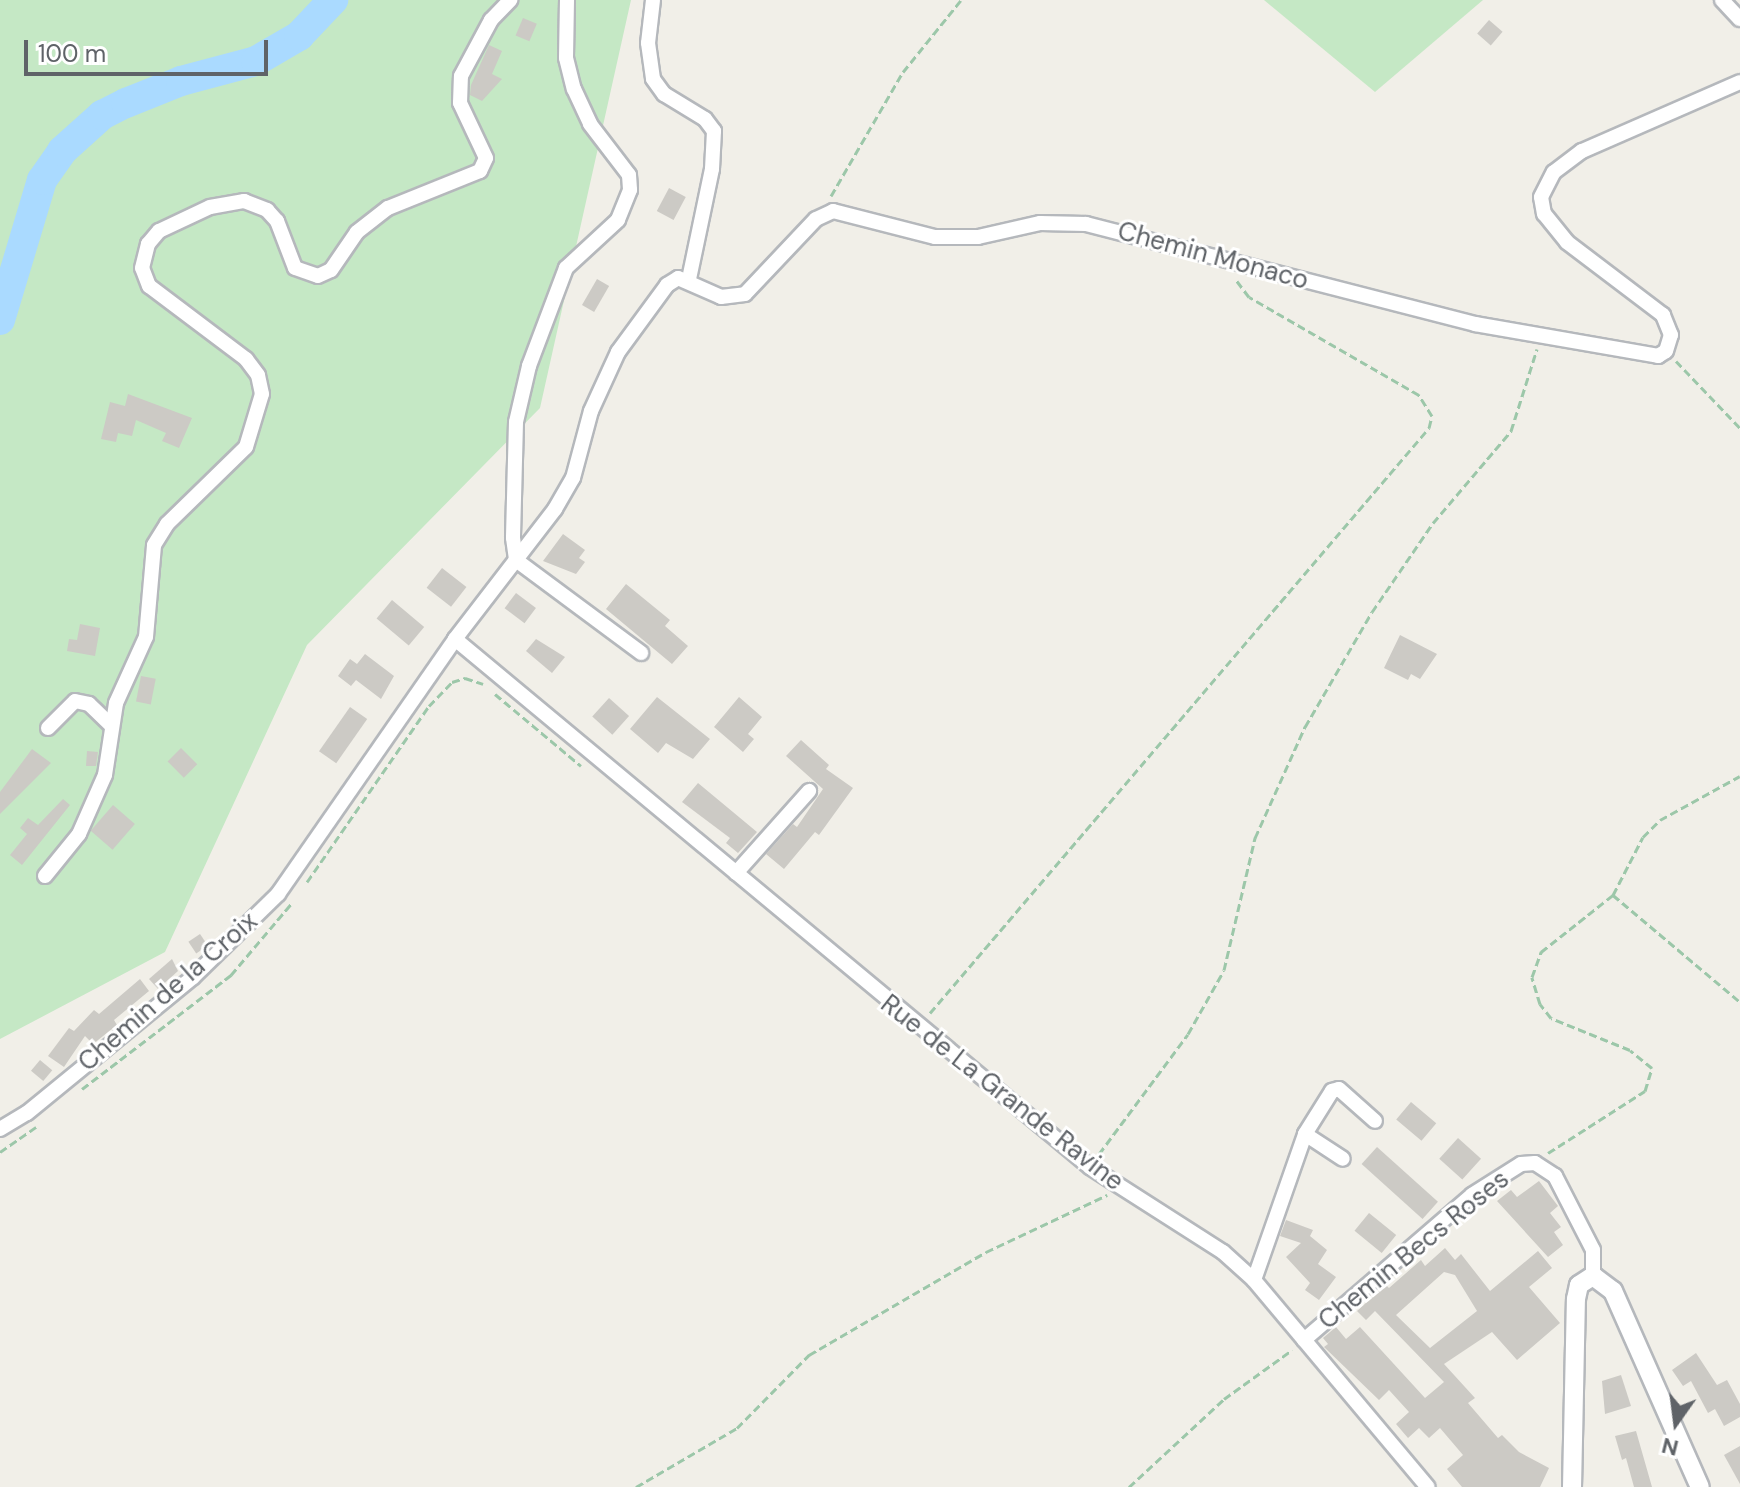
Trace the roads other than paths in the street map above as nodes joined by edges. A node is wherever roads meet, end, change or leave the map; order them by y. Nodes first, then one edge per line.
1 (510, 0) edge
2 (567, 0) edge
3 (653, 0) edge
4 (1722, 0) edge
5 (1740, 19) edge
6 (1740, 82) edge
7 (689, 279) junction
8 (516, 560) junction
9 (455, 639) junction
10 (641, 653) dead end
11 (112, 726) junction
12 (48, 728) dead end
13 (809, 791) dead end
14 (736, 873) junction
15 (45, 876) dead end
16 (1375, 1121) dead end
17 (0, 1129) edge
18 (1305, 1134) junction
19 (1343, 1159) dead end
20 (1593, 1276) junction
21 (1254, 1280) junction
22 (1304, 1340) junction
23 (1428, 1487) edge
24 (1572, 1487) edge
25 (1700, 1487) edge

1 - 11 street
2 - 8 street
3 - 7 street
4 - 5 street
6 - 7 street, Chemin Monaco
7 - 8 street
8 - 9 street
8 - 10 street
9 - 14 street, Rue de La Grande Ravine
9 - 17 street, Chemin de la Croix
11 - 12 street
11 - 15 street
13 - 14 street
14 - 21 street, Rue de La Grande Ravine
16 - 18 street
18 - 19 street
18 - 21 street
20 - 22 street, Chemin Becs Roses
20 - 24 main road
20 - 25 main road
21 - 22 street, Rue de La Grande Ravine
22 - 23 street, Rue de La Grande Ravine

